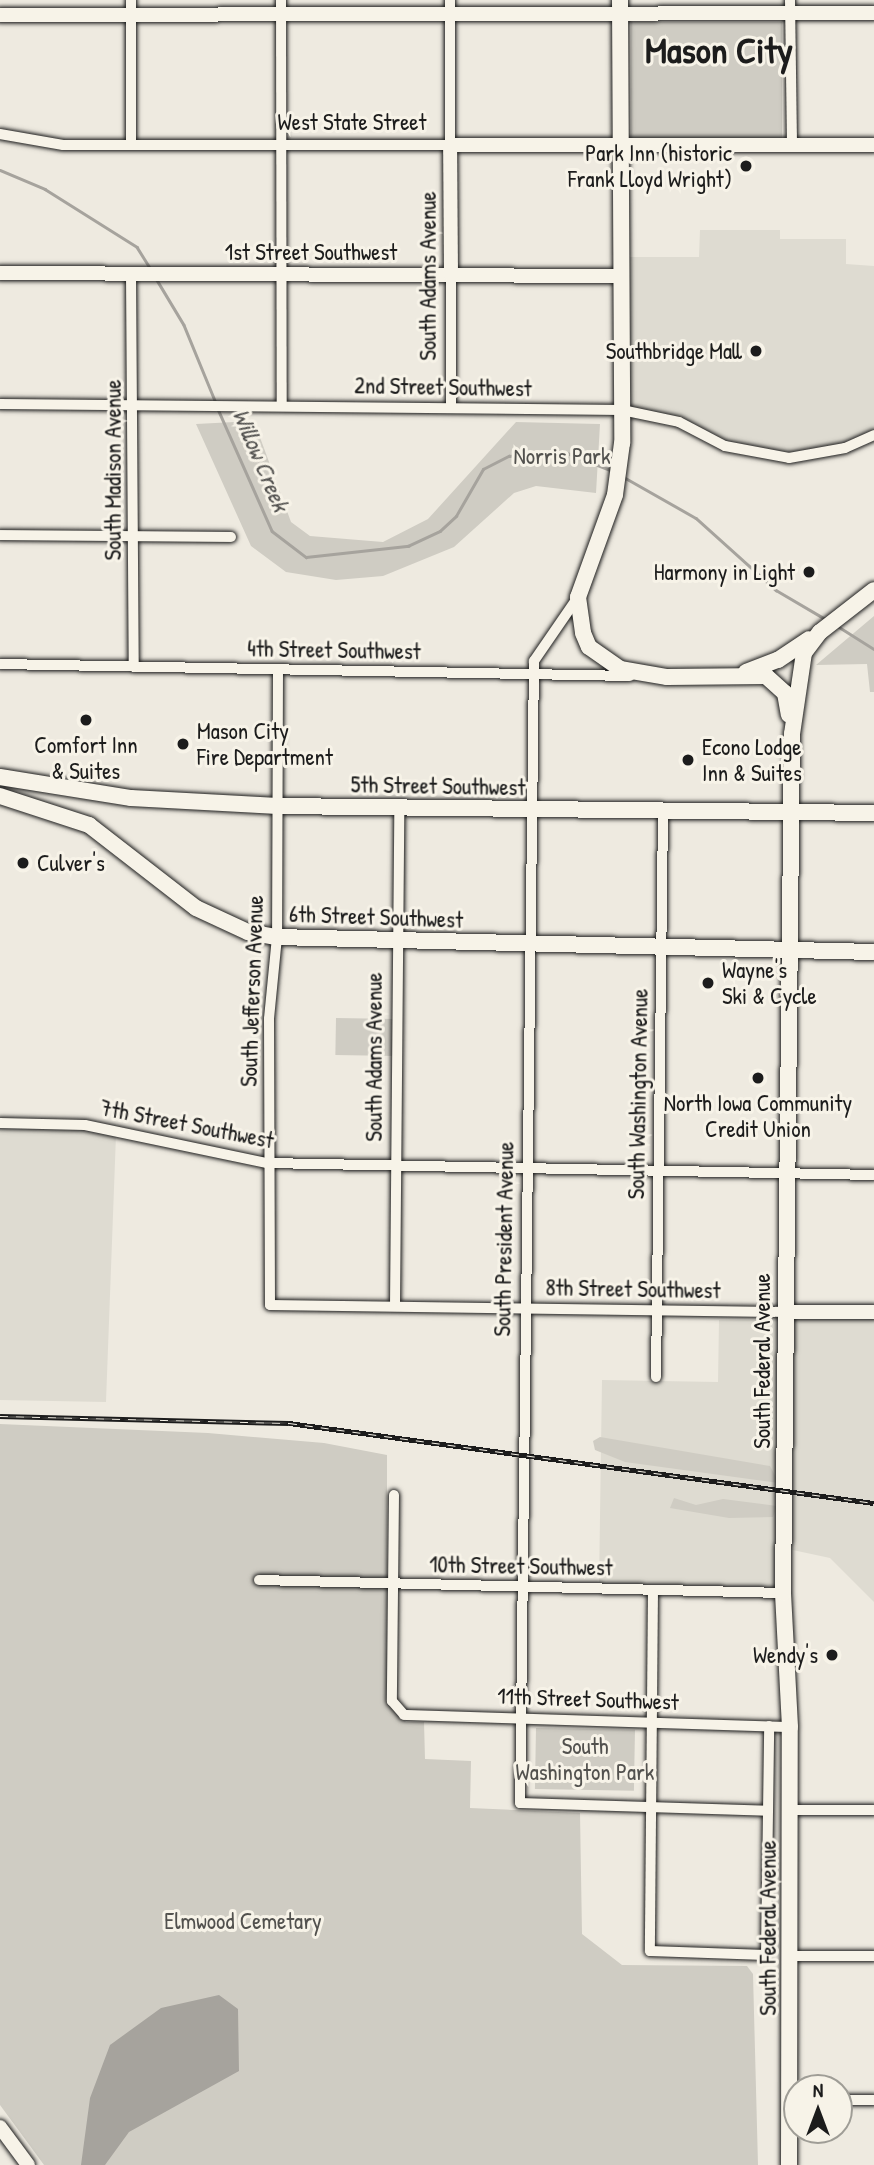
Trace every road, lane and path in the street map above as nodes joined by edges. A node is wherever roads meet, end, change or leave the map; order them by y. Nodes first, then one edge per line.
1 (281, 7) edge
2 (450, 7) edge
3 (620, 7) edge
4 (790, 7) edge
5 (131, 8) edge
6 (874, 13) edge
7 (0, 15) edge
8 (0, 134) edge
9 (131, 144) junction
10 (281, 145) junction
11 (450, 145) junction
12 (622, 145) junction
13 (792, 145) junction
14 (874, 145) edge
15 (0, 273) edge
16 (133, 274) junction
17 (282, 274) junction
18 (452, 275) junction
19 (622, 276) junction
20 (0, 404) edge
21 (134, 405) junction
22 (282, 407) junction
23 (451, 408) junction
24 (622, 410) junction
25 (874, 435) edge
26 (0, 535) edge
27 (134, 536) junction
28 (231, 537) dead end
29 (874, 590) edge
30 (578, 597) junction
31 (820, 632) junction
32 (0, 664) edge
33 (134, 667) junction
34 (278, 670) junction
35 (534, 676) junction
36 (731, 676) junction
37 (667, 677) junction
38 (792, 734) junction
39 (0, 777) edge
40 (0, 796) edge
41 (278, 806) junction
42 (399, 808) junction
43 (532, 810) junction
44 (663, 811) junction
45 (793, 813) junction
46 (874, 813) edge
47 (276, 937) junction
48 (397, 941) junction
49 (531, 944) junction
50 (662, 948) junction
51 (791, 951) junction
52 (874, 952) edge
53 (0, 1123) edge
54 (267, 1163) junction
55 (396, 1167) junction
56 (525, 1169) junction
57 (658, 1173) junction
58 (786, 1175) junction
59 (874, 1175) edge
60 (270, 1305) joint
61 (396, 1307) junction
62 (524, 1308) junction
63 (656, 1310) junction
64 (785, 1312) junction
65 (874, 1312) edge
66 (656, 1377) dead end
67 (394, 1495) dead end
68 (259, 1580) dead end
69 (392, 1584) junction
70 (522, 1587) junction
71 (653, 1590) junction
72 (783, 1593) junction
73 (521, 1718) junction
74 (650, 1721) junction
75 (769, 1726) junction
76 (790, 1727) junction
77 (650, 1807) junction
78 (791, 1810) junction
79 (874, 1810) edge
80 (768, 1811) junction
81 (791, 1956) junction
82 (874, 1956) edge
83 (793, 2074) edge
84 (853, 2100) edge
85 (874, 2100) edge
86 (0, 2127) edge
87 (790, 2144) edge
88 (28, 2165) edge
89 (789, 2165) edge

1 - 2 main road
1 - 5 main road
1 - 10 street
2 - 3 main road
2 - 11 street
3 - 4 main road
3 - 12 main road
4 - 6 main road
4 - 13 street
5 - 7 main road
5 - 9 street
8 - 9 street, West State Street
9 - 10 street, West State Street
10 - 11 street, West State Street
10 - 17 street
11 - 12 main road, West State Street
11 - 18 main road, South Adams Avenue
12 - 13 main road, West State Street
12 - 19 main road
13 - 14 main road, West State Street
15 - 16 main road, 1st Street Southwest
16 - 17 main road, 1st Street Southwest
16 - 21 street, South Madison Avenue
17 - 18 main road, 1st Street Southwest
17 - 22 street
18 - 19 main road, 1st Street Southwest
18 - 23 street, South Adams Avenue
19 - 24 main road
20 - 21 street, 2nd Street Southwest
21 - 22 street, 2nd Street Southwest
21 - 27 street, South Madison Avenue
22 - 23 street, 2nd Street Southwest
23 - 24 street, 2nd Street Southwest
24 - 25 street, 2nd Street Southwest
24 - 30 main road
26 - 27 street
27 - 28 street
27 - 33 street, South Madison Avenue
29 - 31 main road, South Federal Avenue
30 - 35 street
30 - 37 main road
31 - 36 main road
31 - 38 main road, South Federal Avenue
32 - 33 street, 4th Street Southwest
33 - 34 street, 4th Street Southwest
34 - 35 street, 4th Street Southwest
34 - 41 street, South Jefferson Avenue
35 - 37 street, 4th Street Southwest
35 - 43 street, South President Avenue
36 - 37 main road
36 - 38 main road
38 - 45 main road, South Federal Avenue
39 - 41 main road, 5th Street Southwest
40 - 47 main road, 6th Street Southwest
41 - 42 main road, 5th Street Southwest
41 - 47 street, South Jefferson Avenue
42 - 43 main road, 5th Street Southwest
42 - 48 street, South Adams Avenue
43 - 44 main road, 5th Street Southwest
43 - 49 street, South President Avenue
44 - 45 main road, 5th Street Southwest
44 - 50 street, South Washington Avenue
45 - 46 main road, 5th Street Southwest
45 - 51 main road, South Federal Avenue
47 - 48 main road, 6th Street Southwest
47 - 54 street, South Jefferson Avenue
48 - 49 main road, 6th Street Southwest
48 - 55 street, South Adams Avenue
49 - 50 main road, 6th Street Southwest
49 - 56 street, South President Avenue
50 - 51 main road, 6th Street Southwest
50 - 57 street, South Washington Avenue
51 - 52 main road, 6th Street Southwest
51 - 58 main road, South Federal Avenue
53 - 54 street, 7th Street Southwest
54 - 55 street, 7th Street Southwest
54 - 60 street, South Jefferson Avenue
55 - 56 street, 7th Street Southwest
55 - 61 street, South Adams Avenue
56 - 57 street, 7th Street Southwest
56 - 62 street, South President Avenue
57 - 58 street, 7th Street Southwest
57 - 63 street, South Washington Avenue
58 - 59 street, 7th Street Southwest
58 - 64 main road, South Federal Avenue
60 - 61 street, 8th Street Southwest
61 - 62 street, 8th Street Southwest
62 - 63 street, 8th Street Southwest
62 - 70 street, South President Avenue
63 - 64 street, 8th Street Southwest
63 - 66 street, South Washington Avenue
64 - 65 main road
64 - 72 main road, South Federal Avenue
67 - 69 street
68 - 69 street, 10th Street Southwest
69 - 70 street, 10th Street Southwest
69 - 73 street, 11th Street Southwest
70 - 71 street, 10th Street Southwest
70 - 73 street, South President Avenue
71 - 72 street, 10th Street Southwest
71 - 74 street
72 - 76 main road, South Federal Avenue
73 - 74 street, 11th Street Southwest
73 - 77 street, South President Avenue
74 - 75 street, 11th Street Southwest
74 - 77 street
75 - 76 street, 11th Street Southwest
75 - 80 street
76 - 78 main road, South Federal Avenue
77 - 80 street
77 - 80 street
78 - 79 street
78 - 81 main road, South Federal Avenue
81 - 82 street
81 - 83 main road, South Federal Avenue
84 - 85 street
86 - 88 main road
87 - 89 main road, South Federal Avenue

